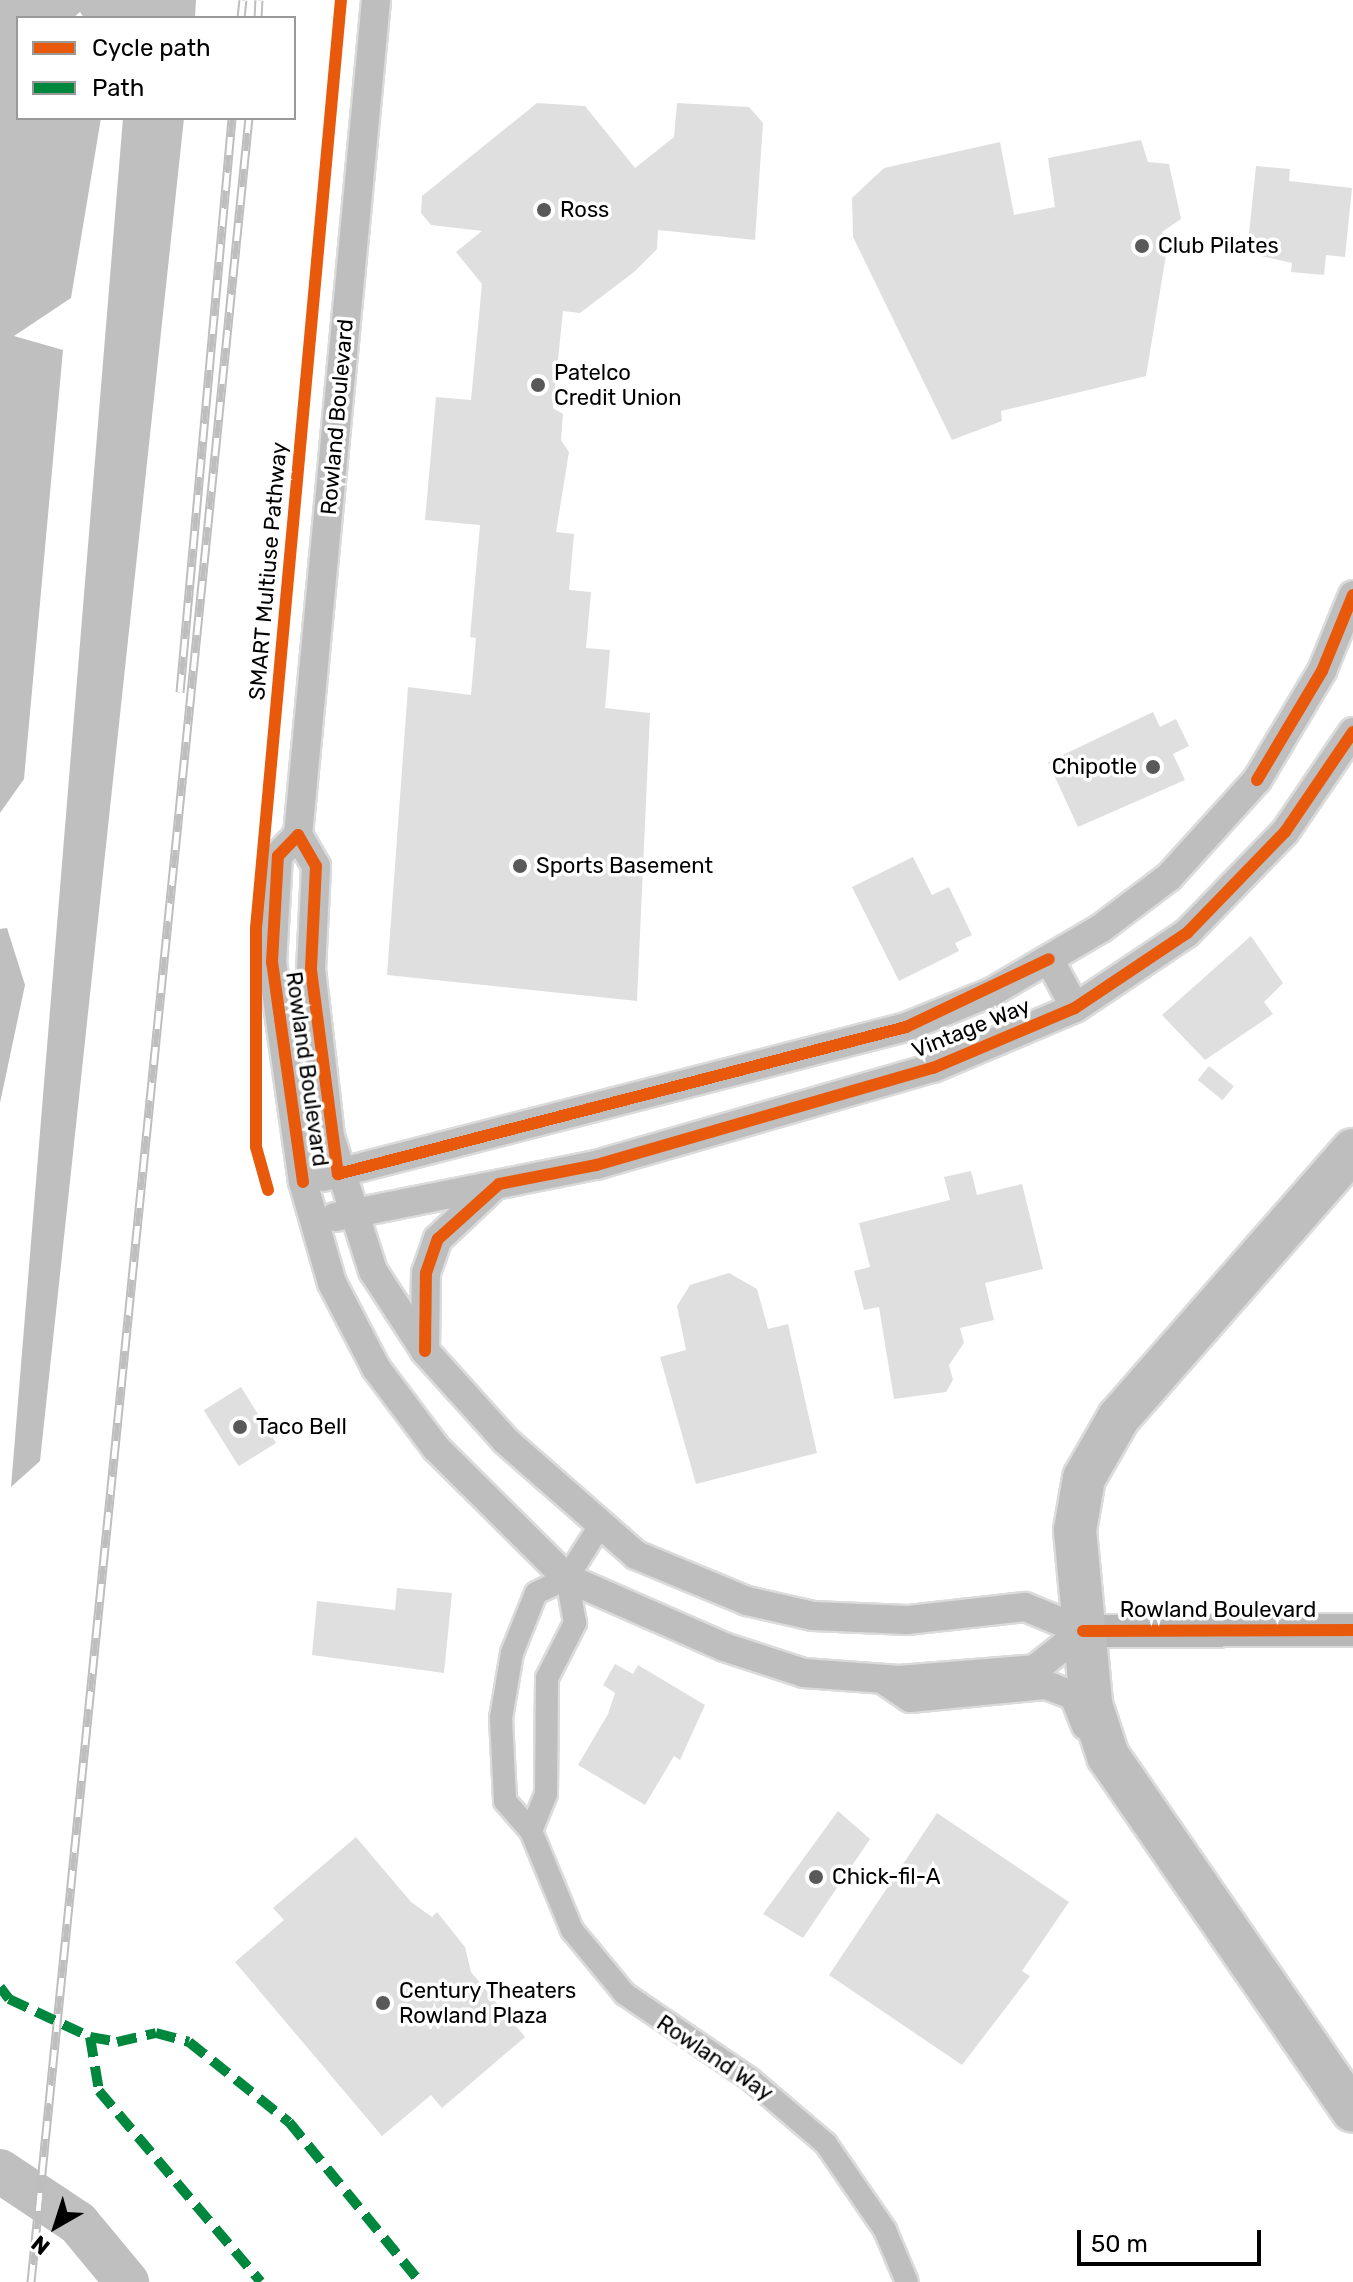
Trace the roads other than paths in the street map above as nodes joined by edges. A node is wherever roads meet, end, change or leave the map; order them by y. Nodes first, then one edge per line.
1 (376, 0) edge
2 (1353, 595) edge
3 (1353, 732) edge
4 (298, 835) junction
5 (1049, 959) junction
6 (1075, 1008) junction
7 (1353, 1150) edge
8 (338, 1174) junction
9 (303, 1182) junction
10 (499, 1184) junction
11 (350, 1213) junction
12 (315, 1223) junction
13 (425, 1351) junction
14 (599, 1527) junction
15 (567, 1578) junction
16 (1353, 1630) edge
17 (1083, 1631) junction
18 (881, 1678) junction
19 (1103, 1743) junction
20 (531, 1831) junction
21 (1353, 2111) edge
22 (907, 2282) edge

1 - 4 street, Rowland Boulevard
2 - 5 street, Vintage Way
3 - 6 street, Vintage Way
4 - 8 street, Rowland Boulevard
4 - 9 street, Rowland Boulevard
5 - 6 street
5 - 8 street, Vintage Way
6 - 10 street, Vintage Way
7 - 17 highway
8 - 9 street, Vintage Way
8 - 11 street, Rowland Boulevard
9 - 12 street, Rowland Boulevard
10 - 11 street, Vintage Way
10 - 13 street
11 - 12 street, Vintage Way
11 - 13 street, Rowland Boulevard
12 - 15 street, Rowland Boulevard
13 - 14 street, Rowland Boulevard
14 - 15 street, Rowland Way
14 - 17 street, Rowland Boulevard
15 - 18 street, Rowland Boulevard
15 - 20 street
15 - 20 street, Rowland Way
16 - 17 main road, Rowland Boulevard
17 - 18 street, Rowland Boulevard
17 - 19 highway
18 - 19 street
19 - 21 highway
20 - 22 street, Rowland Way

